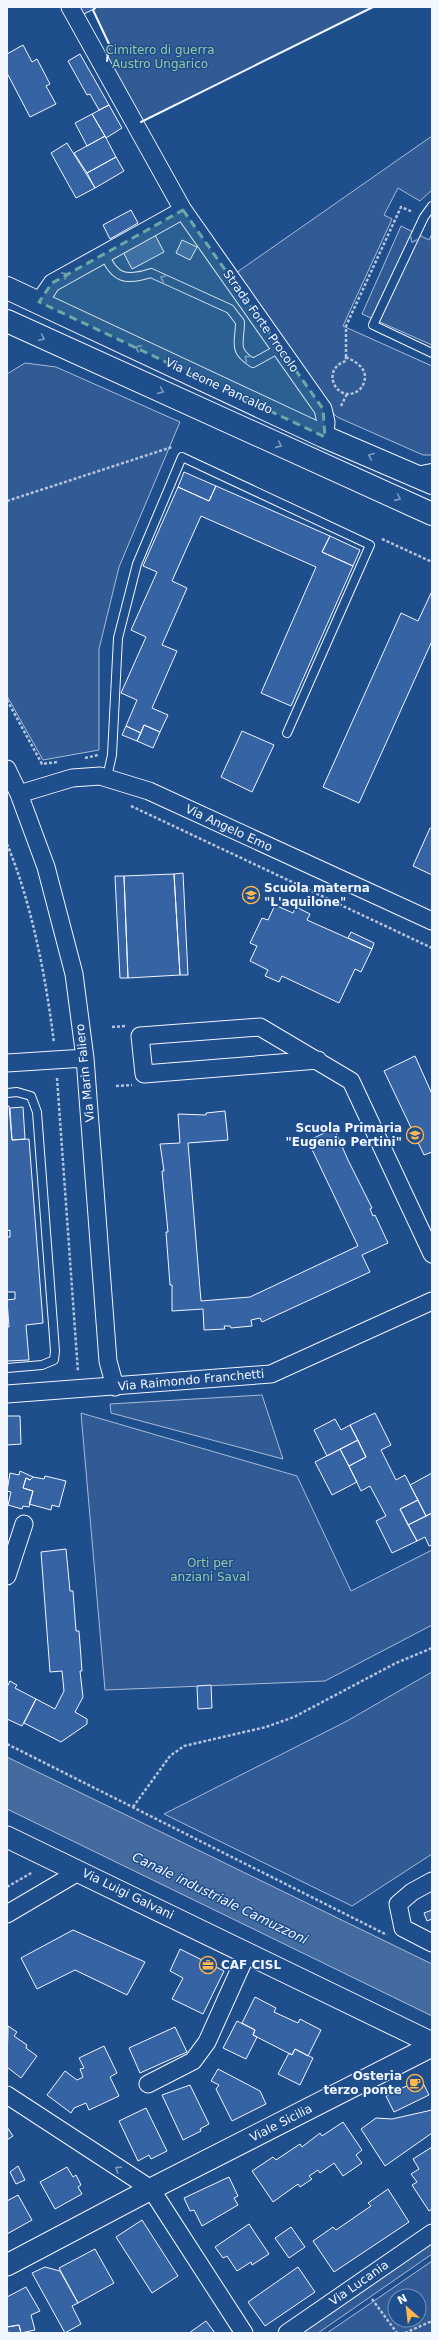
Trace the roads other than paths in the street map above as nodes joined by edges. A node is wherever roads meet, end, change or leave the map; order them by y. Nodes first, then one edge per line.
1 (70, 7) edge
2 (432, 206) edge
3 (183, 210) junction
4 (104, 252) junction
5 (8, 292) edge
6 (39, 302) junction
7 (7, 321) edge
8 (280, 348) junction
9 (432, 353) edge
10 (325, 437) junction
11 (432, 468) edge
12 (410, 472) junction
13 (432, 482) edge
14 (432, 514) edge
15 (287, 733) dead end
16 (7, 769) edge
17 (107, 777) junction
18 (20, 794) junction
19 (432, 921) edge
20 (85, 1058) junction
21 (318, 1060) junction
22 (7, 1063) edge
23 (7, 1093) edge
24 (432, 1254) edge
25 (432, 1301) edge
26 (7, 1368) edge
27 (115, 1387) junction
28 (7, 1394) edge
29 (24, 1524) dead end
30 (7, 1576) edge
31 (7, 1837) edge
32 (80, 1871) junction
33 (432, 1881) edge
34 (7, 1914) edge
35 (432, 1944) edge
36 (247, 1953) junction
37 (432, 2043) edge
38 (432, 2046) edge
39 (148, 2084) dead end
40 (7, 2094) edge
41 (151, 2189) junction
42 (432, 2233) edge
43 (7, 2265) edge
44 (244, 2333) edge
45 (287, 2333) edge

1 - 3 street, Strada Forte Procolo
2 -> 9 lane
3 - 4 street
3 - 8 street, Strada Forte Procolo
6 -> 4 street
8 -> 4 lane
5 - 6 main road, Via Leone Pancaldo
10 -> 6 main road, Via Leone Pancaldo
7 -> 14 main road
8 - 10 street, Strada Forte Procolo
12 -> 10 main road, Via Leone Pancaldo
11 - 12 lane
12 - 13 main road, Via Leone Pancaldo
15 - 17 lane
16 - 18 street, Via Marin Faliero
17 - 18 street, Via Angelo Emo
17 - 19 street, Via Angelo Emo
18 - 20 street, Via Marin Faliero
20 - 22 street
20 - 27 street, Via Marin Faliero
21 - 21 street
21 - 24 street
23 - 26 lane
25 - 27 street, Via Raimondo Franchetti
27 - 28 street, Via Raimondo Franchetti
29 - 30 street
31 - 32 street, Via Luigi Galvani
32 - 34 street
32 - 36 street, Via Luigi Galvani
33 - 35 street
36 - 37 street, Via Luigi Galvani
36 - 39 street
38 - 41 street, Viale Sicilia
41 -> 40 street
41 - 43 street, Viale Sicilia
41 - 44 street
42 - 45 street, Via Lucania

